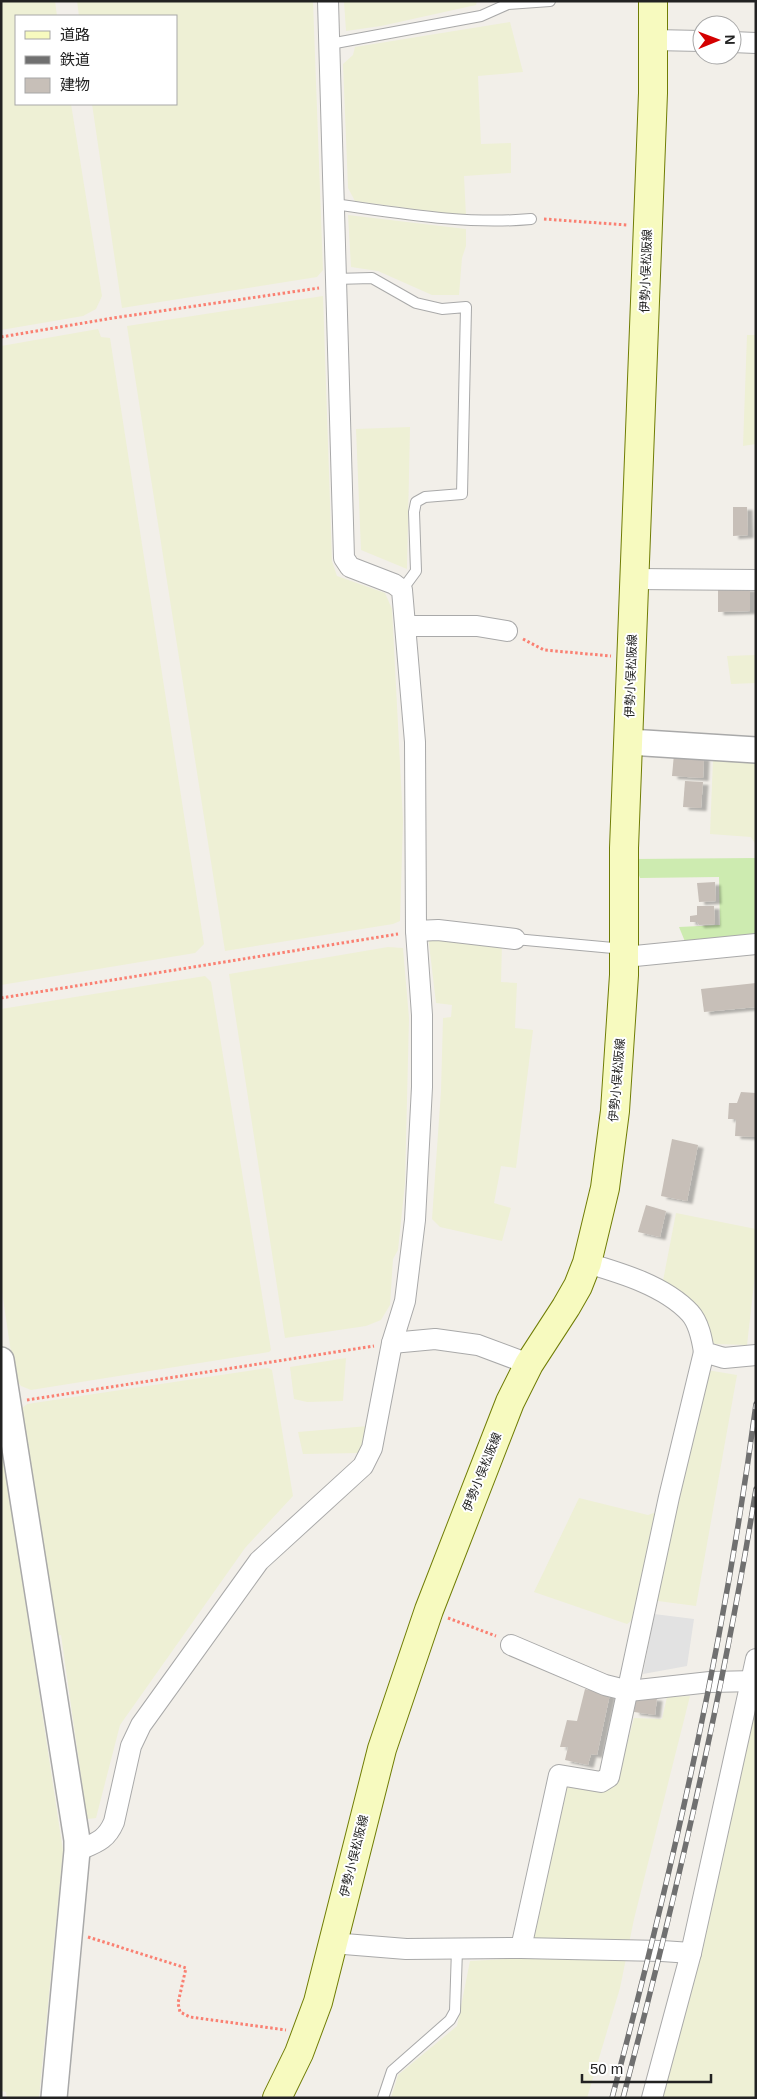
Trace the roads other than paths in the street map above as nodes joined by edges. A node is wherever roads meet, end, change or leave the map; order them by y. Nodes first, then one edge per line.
1 (328, 1) edge
2 (550, 1) edge
3 (653, 1) edge
4 (653, 40) junction
5 (692, 41) edge
6 (742, 42) edge
7 (756, 43) edge
8 (330, 44) junction
9 (334, 204) junction
10 (531, 218) road end
11 (336, 282) junction
12 (635, 579) junction
13 (756, 580) edge
14 (402, 590) junction
15 (406, 626) junction
16 (507, 631) road end
17 (629, 742) junction
18 (756, 750) edge
19 (416, 931) junction
20 (515, 939) joint
21 (756, 944) edge
22 (625, 953) junction
23 (587, 1263) junction
24 (392, 1343) junction
25 (704, 1352) junction
26 (756, 1355) edge
27 (1, 1360) edge
28 (529, 1364) junction
29 (511, 1645) road end
30 (756, 1659) edge
31 (754, 1681) edge
32 (629, 1691) junction
33 (77, 1852) junction
34 (332, 1943) junction
35 (458, 1948) junction
36 (521, 1948) junction
37 (691, 1954) junction
38 (54, 2098) edge
39 (277, 2098) edge
40 (383, 2098) edge
41 (652, 2098) edge

1 - 8 street
2 - 8 lane
3 - 4 main road, 伊勢小俣松阪線
4 - 5 street
4 - 12 main road, 伊勢小俣松阪線
6 - 7 street
8 - 9 street
9 - 10 lane
9 - 11 street
11 - 14 street
11 - 14 lane
12 - 13 street
12 - 17 main road, 伊勢小俣松阪線
14 - 15 street
15 - 16 street
15 - 19 street
17 - 18 street
17 - 22 main road, 伊勢小俣松阪線
19 - 20 street
19 - 24 street
20 - 22 lane
21 - 22 street
22 - 23 main road, 伊勢小俣松阪線
23 - 25 street
23 - 28 main road, 伊勢小俣松阪線
24 - 28 street
24 - 33 street
25 - 26 street
25 - 32 street
27 - 33 street
28 - 34 main road, 伊勢小俣松阪線
29 - 32 street
30 - 31 street
31 - 32 street
31 - 37 street
32 - 36 street
33 - 38 street
34 - 35 street
34 - 39 main road, 伊勢小俣松阪線
35 - 36 street
35 - 40 lane
36 - 37 street
37 - 41 street

